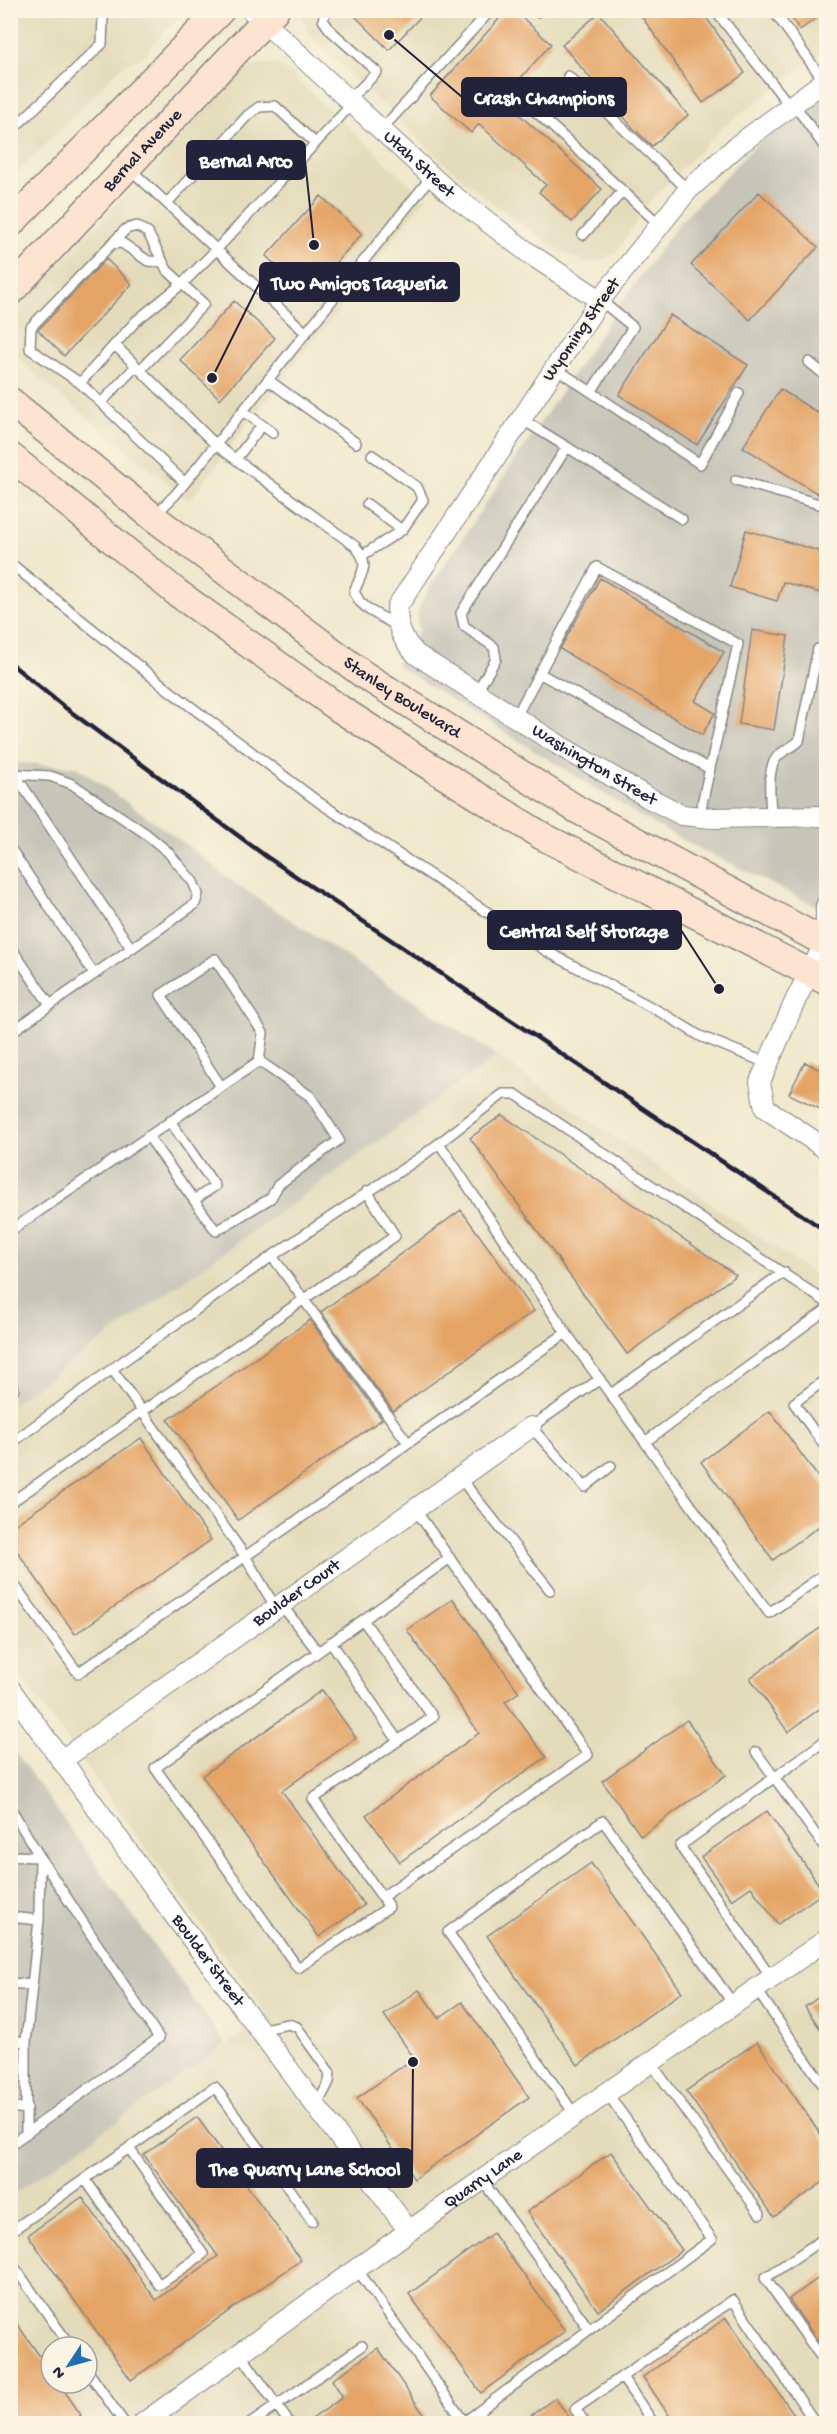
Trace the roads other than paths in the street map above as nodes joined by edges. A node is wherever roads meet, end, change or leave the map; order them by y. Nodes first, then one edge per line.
1 (96, 10) edge
2 (221, 10) edge
3 (326, 10) edge
4 (491, 10) edge
5 (715, 10) edge
6 (773, 10) edge
7 (263, 14) edge
8 (568, 76) dead end
9 (825, 81) edge
10 (522, 99) dead end
11 (351, 102) junction
12 (792, 105) junction
13 (381, 130) junction
14 (10, 132) edge
15 (315, 144) junction
16 (826, 147) edge
17 (128, 167) junction
18 (432, 176) junction
19 (688, 190) junction
20 (623, 191) junction
21 (167, 203) junction
22 (10, 224) edge
23 (660, 225) junction
24 (583, 235) dead end
25 (112, 244) junction
26 (216, 250) junction
27 (162, 262) junction
28 (182, 284) junction
29 (10, 292) edge
30 (600, 300) junction
31 (306, 333) junction
32 (115, 345) junction
33 (809, 362) dead end
34 (138, 368) junction
35 (555, 368) junction
36 (826, 376) edge
37 (268, 380) junction
38 (80, 383) junction
39 (591, 392) junction
40 (739, 393) dead end
41 (10, 401) edge
42 (101, 403) junction
43 (243, 411) junction
44 (521, 419) junction
45 (262, 425) junction
46 (273, 433) dead end
47 (356, 443) dead end
48 (216, 445) junction
49 (567, 447) junction
50 (372, 455) dead end
51 (10, 456) edge
52 (236, 459) junction
53 (736, 480) dead end
54 (185, 483) junction
55 (367, 504) dead end
56 (826, 506) edge
57 (153, 517) junction
58 (682, 519) dead end
59 (402, 530) junction
60 (363, 555) junction
61 (10, 563) edge
62 (397, 626) junction
63 (818, 649) dead end
64 (539, 673) junction
65 (476, 693) junction
66 (515, 718) junction
67 (710, 769) junction
68 (12, 773) edge
69 (826, 816) edge
70 (699, 817) junction
71 (771, 817) junction
72 (10, 848) edge
73 (826, 906) edge
74 (826, 942) edge
75 (10, 946) edge
76 (131, 948) junction
77 (94, 974) junction
78 (818, 977) edge
79 (50, 1005) junction
80 (10, 1033) edge
81 (259, 1061) junction
82 (769, 1064) junction
83 (220, 1085) junction
84 (170, 1120) junction
85 (148, 1136) junction
86 (439, 1143) junction
87 (826, 1149) edge
88 (367, 1191) junction
89 (194, 1200) junction
90 (10, 1231) edge
91 (272, 1256) junction
92 (784, 1272) junction
93 (303, 1300) junction
94 (826, 1302) edge
95 (826, 1310) edge
96 (566, 1333) junction
97 (112, 1369) junction
98 (600, 1379) junction
99 (826, 1380) edge
100 (611, 1394) junction
101 (142, 1412) junction
102 (531, 1427) junction
103 (408, 1443) junction
104 (645, 1443) junction
105 (10, 1444) edge
106 (826, 1448) edge
107 (611, 1466) dead end
108 (460, 1478) junction
109 (10, 1503) edge
110 (416, 1509) junction
111 (245, 1556) junction
112 (450, 1558) junction
113 (826, 1573) edge
114 (10, 1579) edge
115 (550, 1590) dead end
116 (279, 1606) junction
117 (363, 1620) junction
118 (331, 1642) junction
119 (318, 1652) junction
120 (10, 1689) edge
121 (826, 1740) edge
122 (398, 1741) junction
123 (756, 1752) dead end
124 (62, 1760) junction
125 (775, 1778) junction
126 (10, 1807) edge
127 (826, 1848) edge
128 (10, 1856) edge
129 (40, 1857) junction
130 (382, 1897) junction
131 (10, 1917) edge
132 (39, 1920) junction
133 (826, 1940) edge
134 (10, 1983) edge
135 (764, 1984) junction
136 (32, 1985) junction
137 (734, 2005) junction
138 (260, 2030) junction
139 (10, 2040) edge
140 (26, 2042) junction
141 (651, 2063) junction
142 (826, 2089) edge
143 (607, 2093) junction
144 (10, 2107) edge
145 (316, 2107) junction
146 (27, 2109) junction
147 (575, 2115) junction
148 (26, 2134) junction
149 (10, 2145) edge
150 (129, 2148) junction
151 (85, 2179) junction
152 (482, 2180) junction
153 (760, 2214) dead end
154 (312, 2221) dead end
155 (409, 2231) junction
156 (10, 2232) edge
157 (826, 2237) edge
158 (10, 2261) edge
159 (357, 2269) junction
160 (590, 2330) junction
161 (62, 2335) edge
162 (362, 2346) dead end
163 (240, 2353) junction
164 (826, 2364) edge
165 (622, 2377) junction
166 (99, 2388) edge
167 (277, 2405) junction
168 (124, 2424) edge
169 (142, 2424) edge
170 (250, 2424) edge
171 (290, 2424) edge
172 (586, 2424) edge
173 (654, 2424) edge
174 (816, 2424) edge

1 - 14 lane
2 - 22 main road
3 - 11 lane
4 - 13 lane
5 - 12 lane
6 - 9 lane
7 - 11 street, Utah Street
7 - 17 main road, Bernal Avenue
8 - 19 lane
9 - 12 street, Wyoming Street
10 - 20 lane
11 - 13 street, Utah Street
11 - 15 lane
12 - 16 lane
12 - 19 street, Wyoming Street
13 - 18 street, Utah Street
15 - 21 lane
15 - 26 lane
17 - 21 lane
17 - 29 main road, Bernal Avenue
18 - 30 street, Utah Street
18 - 31 lane
19 - 23 street, Wyoming Street
20 - 23 lane
20 - 24 lane
21 - 26 lane
23 - 30 street, Wyoming Street
25 - 27 lane
25 - 27 lane
25 - 38 lane
26 - 28 lane
26 - 31 lane
27 - 28 lane
28 - 32 lane
28 - 34 lane
30 - 35 street, Wyoming Street
30 - 39 lane
31 - 37 lane
32 - 34 lane
32 - 38 lane
33 - 36 lane
34 - 42 lane
34 - 48 lane
35 - 39 lane
35 - 44 street, Wyoming Street
37 - 43 lane
37 - 47 lane
38 - 42 lane
39 - 40 lane
41 - 57 main road, Stanley Boulevard
42 - 54 lane
43 - 45 lane
43 - 48 lane
44 - 49 lane
44 - 62 street, Wyoming Street
45 - 46 lane
45 - 52 lane
48 - 52 lane
48 - 54 lane
49 - 58 lane
49 - 65 lane
50 - 59 lane
51 - 78 main road
52 - 60 lane
53 - 56 lane
54 - 57 lane
55 - 59 lane
57 - 74 main road, Stanley Boulevard
59 - 60 lane
60 - 62 lane
61 - 82 lane
62 - 65 street, Washington Street
63 - 71 lane
64 - 66 lane
64 - 67 lane
64 - 67 lane
65 - 66 street, Washington Street
66 - 70 street, Washington Street
67 - 70 lane
68 - 76 lane
68 - 76 lane
69 - 71 street, Washington Street
70 - 71 street, Washington Street
72 - 77 lane
73 - 74 street
74 - 78 street
75 - 79 lane
76 - 77 lane
77 - 79 lane
78 - 82 street
79 - 80 lane
81 - 83 lane
81 - 83 lane
81 - 89 lane
82 - 87 street
83 - 84 lane
84 - 85 lane
84 - 89 lane
85 - 89 lane
85 - 90 lane
86 - 88 lane
86 - 92 lane
86 - 96 lane
88 - 91 lane
88 - 93 lane
91 - 93 lane
91 - 97 lane
92 - 94 lane
92 - 100 lane
93 - 101 lane
93 - 103 lane
95 - 104 lane
96 - 98 lane
96 - 103 lane
97 - 101 lane
97 - 105 lane
98 - 100 lane
98 - 102 lane
99 - 106 lane
100 - 104 lane
101 - 109 lane
101 - 111 lane
102 - 107 lane
102 - 108 street, Boulder Court
103 - 111 lane
104 - 113 lane
108 - 110 street, Boulder Court
108 - 115 lane
110 - 112 lane
110 - 116 street, Boulder Court
111 - 114 lane
111 - 116 lane
112 - 117 lane
112 - 130 lane
116 - 119 lane
116 - 124 street, Boulder Court
117 - 118 lane
117 - 122 lane
118 - 119 lane
118 - 122 lane
119 - 130 lane
120 - 124 street, Boulder Street
121 - 125 lane
122 - 130 lane
123 - 125 lane
124 - 138 street, Boulder Street
125 - 127 lane
125 - 135 lane
126 - 129 lane
128 - 129 lane
129 - 132 lane
129 - 148 lane
131 - 132 lane
132 - 136 lane
133 - 135 street, Quarry Lane
134 - 136 lane
135 - 137 street, Quarry Lane
135 - 142 lane
136 - 140 lane
137 - 141 street, Quarry Lane
137 - 147 lane
138 - 145 street, Boulder Street
138 - 145 lane
139 - 140 lane
140 - 146 lane
141 - 143 street, Quarry Lane
141 - 153 lane
143 - 147 street, Quarry Lane
143 - 160 lane
144 - 146 lane
145 - 155 street, Boulder Street
146 - 148 lane
147 - 152 street, Quarry Lane
148 - 149 lane
150 - 151 lane
150 - 151 lane
150 - 154 lane
151 - 156 lane
152 - 155 street, Quarry Lane
152 - 160 lane
155 - 159 street, Quarry Lane
157 - 164 lane
158 - 161 lane
159 - 160 lane
159 - 163 street, Quarry Lane
162 - 167 lane
163 - 167 lane
163 - 169 street, Quarry Lane
165 - 172 lane
165 - 173 lane
165 - 174 lane
166 - 168 lane
167 - 170 lane
167 - 171 lane

